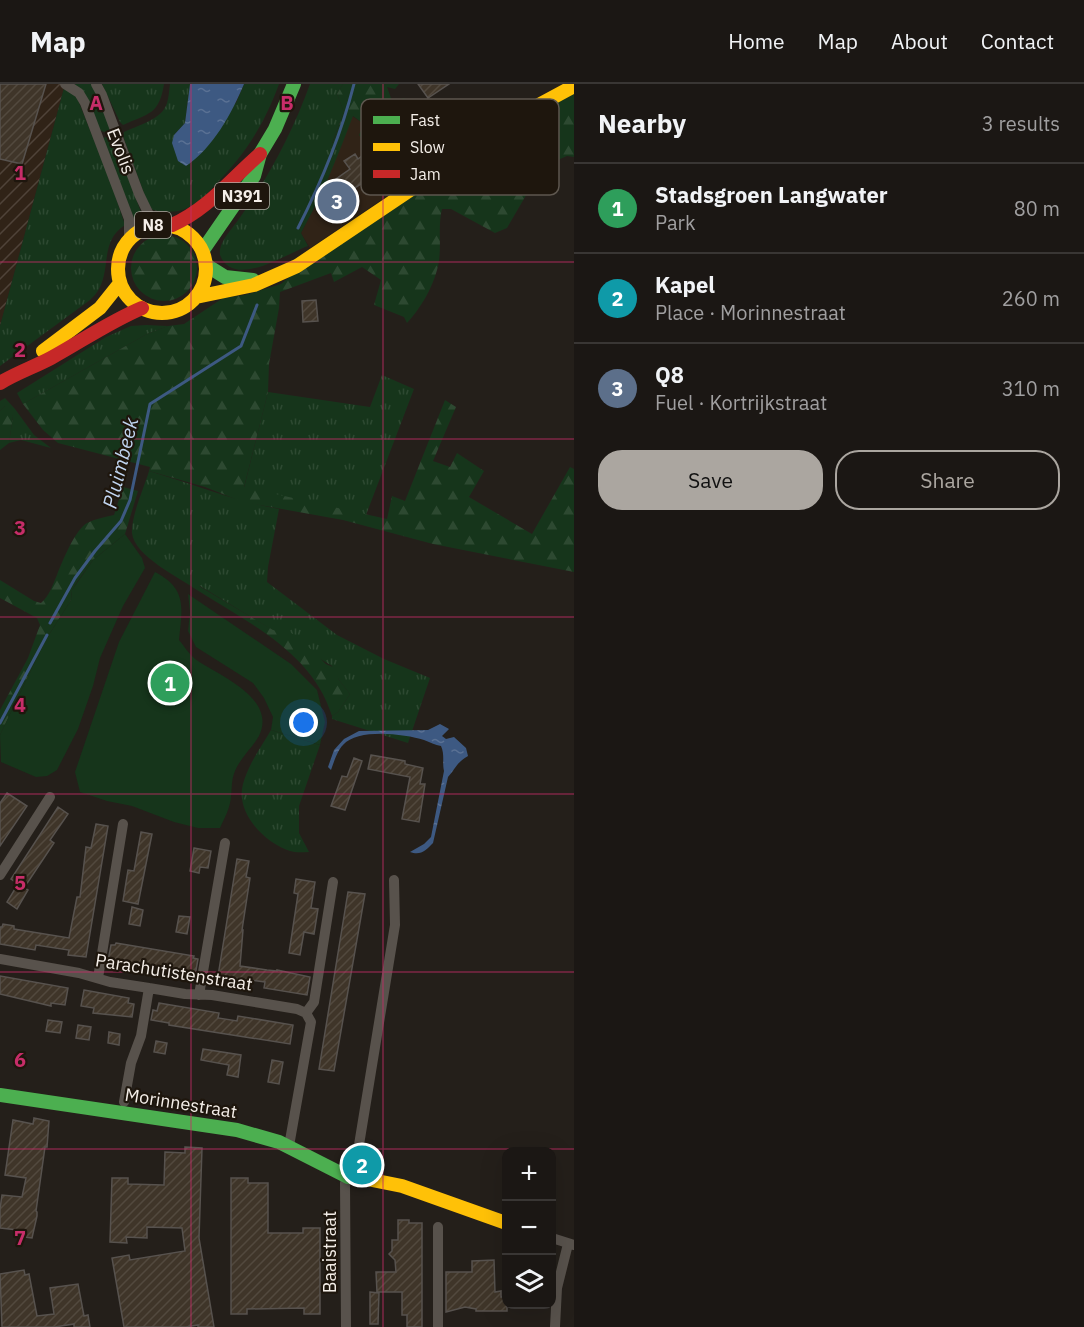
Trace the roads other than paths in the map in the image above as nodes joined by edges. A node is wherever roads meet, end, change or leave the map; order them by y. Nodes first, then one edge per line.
1 (65, 84) edge
2 (96, 84) edge
3 (294, 84) edge
4 (574, 86) edge
5 (550, 99) edge
6 (260, 154) junction
7 (404, 195) edge
8 (154, 225) junction
9 (172, 225) junction
10 (129, 238) junction
11 (202, 250) junction
12 (206, 265) junction
13 (271, 279) junction
14 (120, 283) junction
15 (196, 297) junction
16 (142, 308) junction
17 (18, 372) junction
18 (0, 383) edge
19 (50, 797) dead end
20 (123, 824) dead end
21 (225, 843) dead end
22 (0, 875) edge
23 (394, 880) dead end
24 (333, 882) dead end
25 (0, 959) edge
26 (98, 978) junction
27 (149, 988) junction
28 (199, 995) junction
29 (306, 1013) junction
30 (0, 1095) edge
31 (124, 1102) dead end
32 (289, 1146) junction
33 (348, 1177) junction
34 (502, 1221) edge
35 (438, 1227) dead end
36 (556, 1239) edge
37 (571, 1245) edge
38 (346, 1327) edge
39 (438, 1327) edge
40 (555, 1327) edge

1 - 10 street, Evolis
2 - 8 street, Evolis
3 - 6 main road, N391
4 - 5 main road
6 - 9 main road, N391
6 - 11 main road, N391
7 - 13 main road
8 - 9 main road, N8
8 - 10 main road, N8
9 - 11 main road, N8
10 - 14 main road, N8
11 - 12 main road
12 - 13 main road
12 - 15 main road
13 - 15 main road
14 - 16 main road
14 - 17 main road
15 - 16 main road
16 - 17 main road
17 - 18 main road
19 - 22 street
20 - 26 street
21 - 28 street
23 - 33 street
24 - 29 street
25 - 26 street, Parachutistenstraat
26 - 27 street, Parachutistenstraat
27 - 28 street, Parachutistenstraat
27 - 31 street
28 - 29 street, Parachutistenstraat
29 - 32 street
30 - 32 main road, Morinnestraat
32 - 33 main road, Morinnestraat
33 - 34 main road, Morinnestraat
33 - 38 street, Baaistraat
35 - 39 street
36 - 37 street
37 - 40 street

